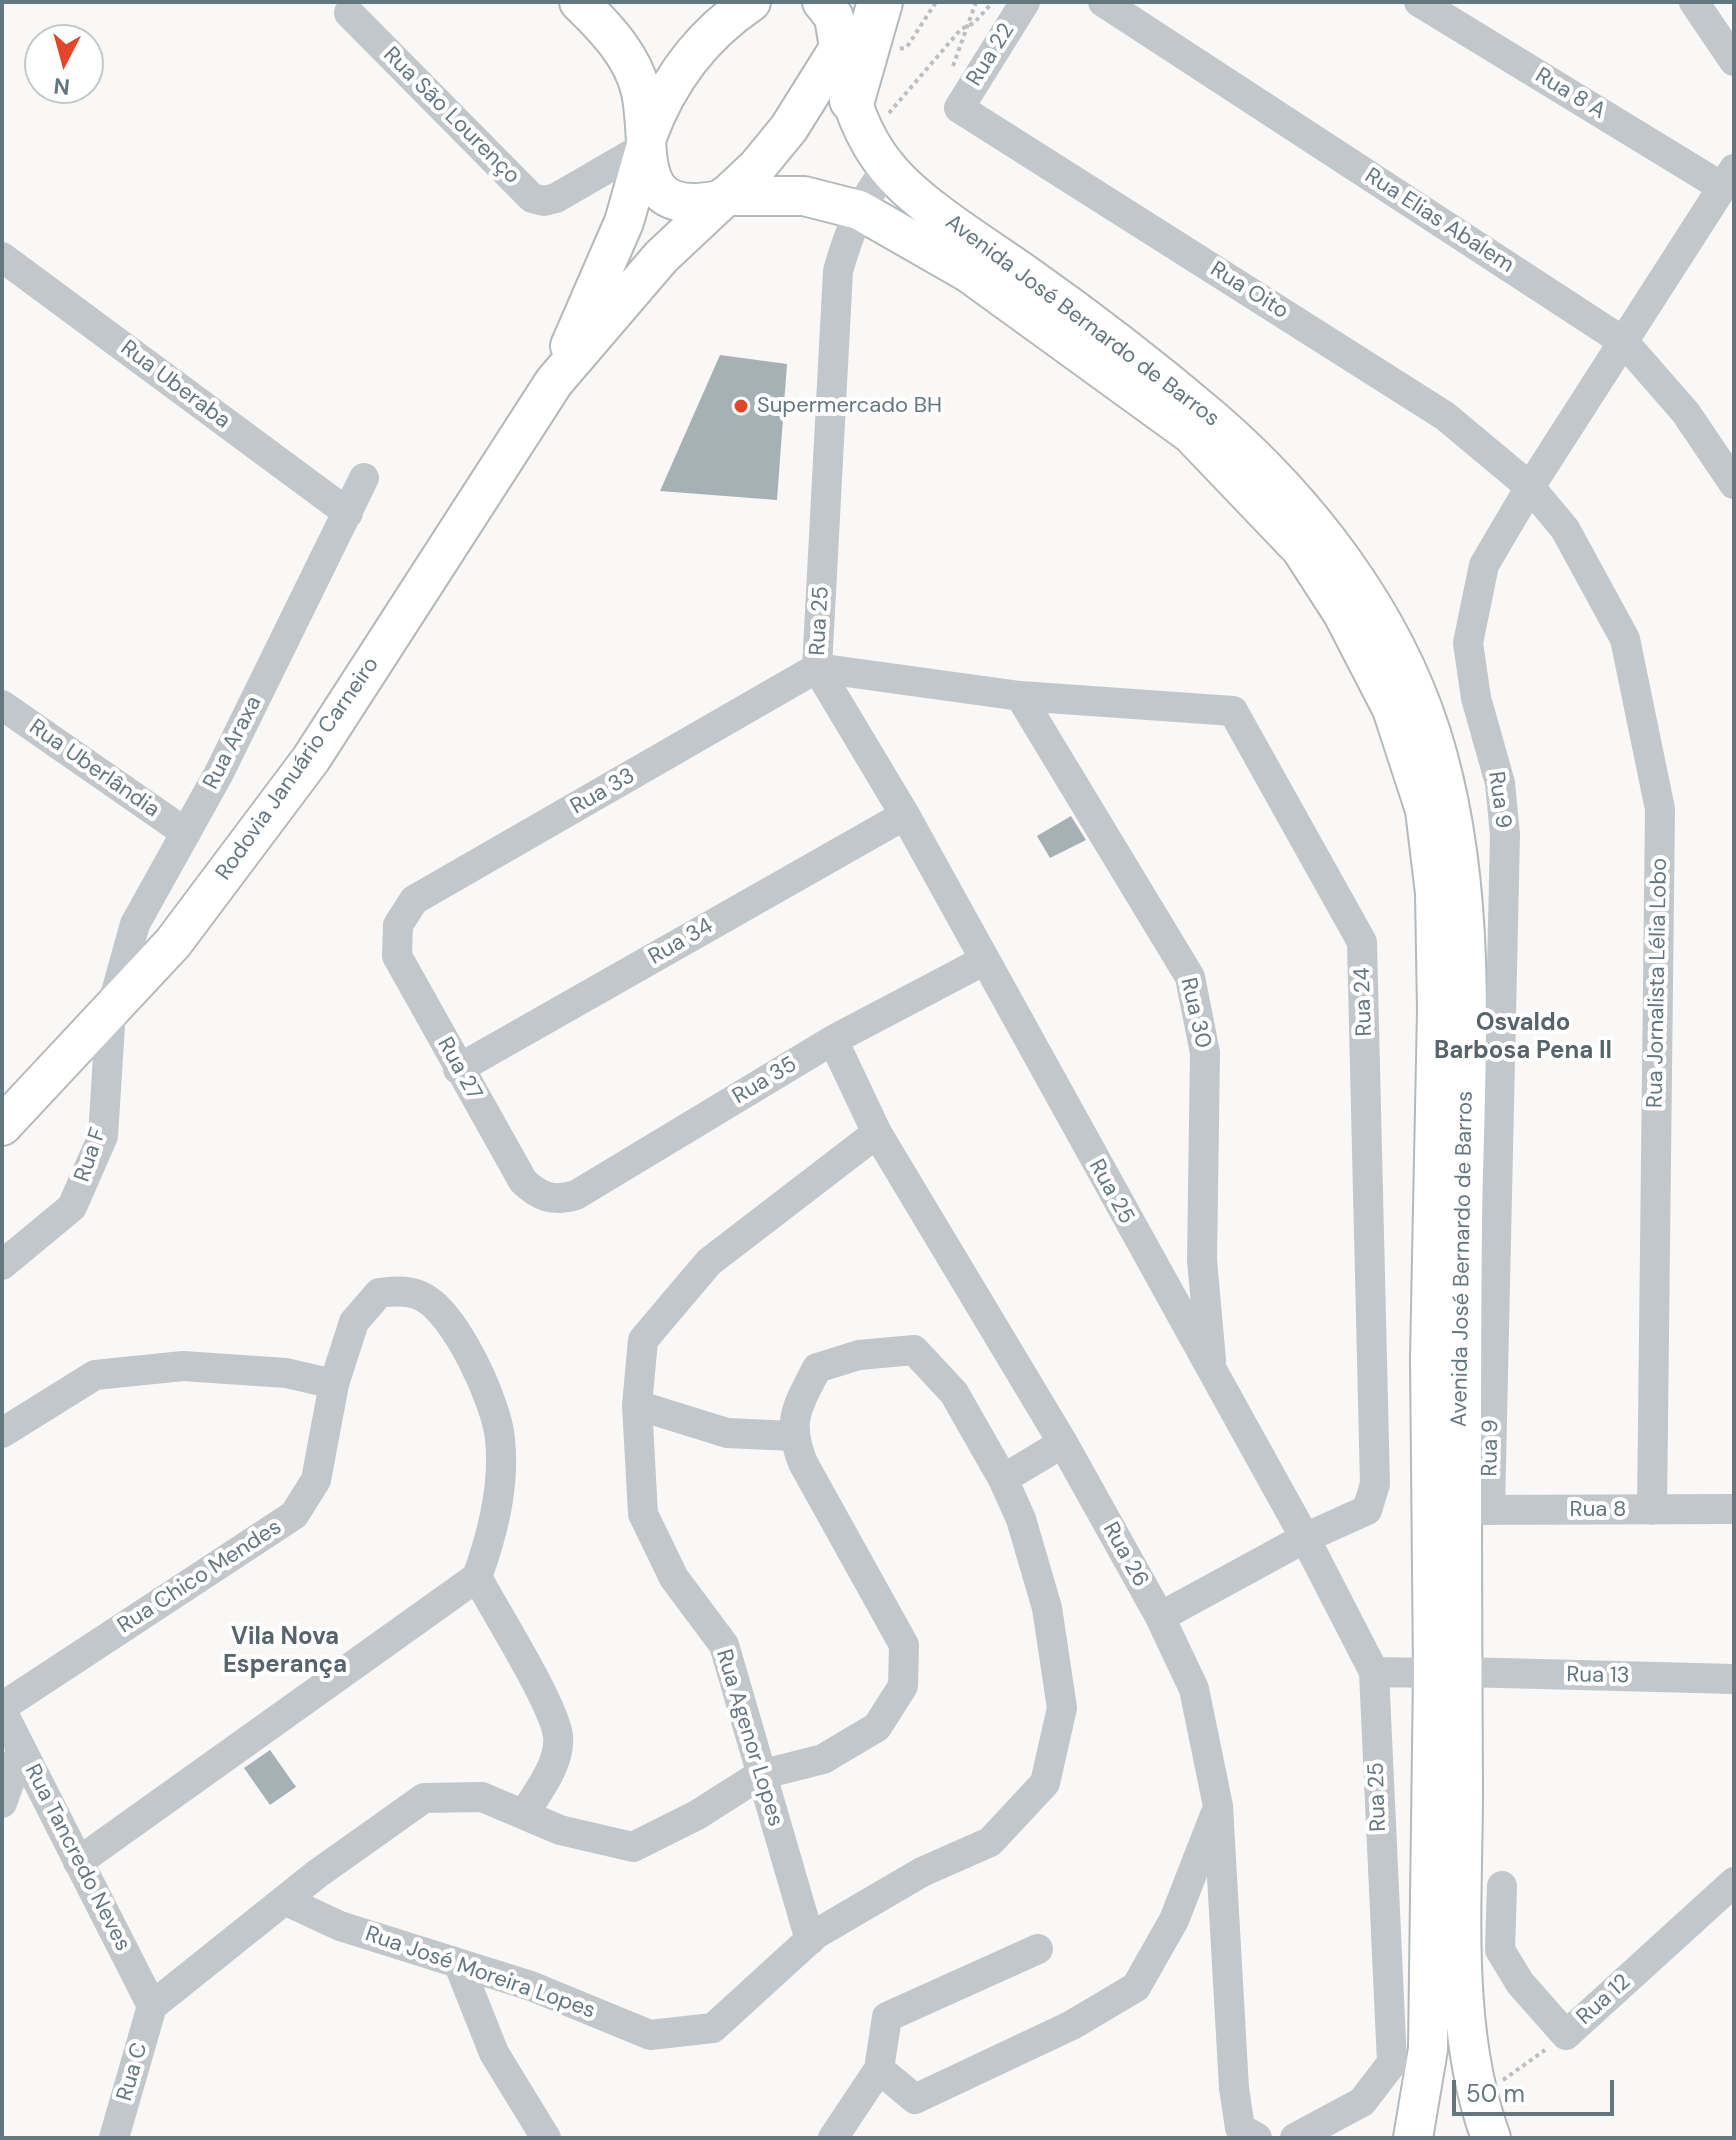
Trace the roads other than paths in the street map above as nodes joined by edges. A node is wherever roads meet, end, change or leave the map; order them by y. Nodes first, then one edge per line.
1 (579, 2) edge
2 (751, 2) edge
3 (822, 2) edge
4 (880, 2) edge
5 (1025, 2) edge
6 (1103, 2) edge
7 (1419, 2) edge
8 (1694, 2) edge
9 (349, 13) dead end
10 (843, 31) edge
11 (1734, 61) edge
12 (959, 108) joint
13 (859, 116) junction
14 (644, 150) junction
15 (887, 168) junction
16 (1728, 178) edge
17 (722, 198) junction
18 (859, 210) junction
19 (2, 257) edge
20 (1624, 342) junction
21 (554, 382) junction
22 (364, 478) dead end
23 (1734, 484) edge
24 (1530, 487) junction
25 (348, 513) junction
26 (817, 668) junction
27 (1020, 696) junction
28 (2, 705) edge
29 (905, 815) junction
30 (186, 833) junction
31 (398, 925) joint
32 (983, 961) junction
33 (111, 1010) junction
34 (833, 1040) junction
35 (458, 1069) junction
36 (2, 1126) edge
37 (877, 1133) junction
38 (548, 1198) joint
39 (2, 1265) edge
40 (1212, 1374) junction
41 (334, 1384) junction
42 (637, 1405) junction
43 (2, 1433) edge
44 (793, 1436) junction
45 (1063, 1443) junction
46 (1003, 1479) junction
47 (1734, 1509) edge
48 (1476, 1510) junction
49 (1652, 1510) junction
50 (1305, 1538) junction
51 (477, 1577) junction
52 (1160, 1617) junction
53 (1374, 1672) junction
54 (1448, 1673) junction
55 (1734, 1679) edge
56 (2, 1709) edge
57 (21, 1750) junction
58 (760, 1775) junction
59 (2, 1803) edge
60 (1218, 1806) junction
61 (524, 1814) junction
62 (78, 1862) junction
63 (1734, 1882) edge
64 (1502, 1886) dead end
65 (284, 1900) junction
66 (810, 1940) junction
67 (1038, 1949) dead end
68 (459, 1965) junction
69 (152, 2006) junction
70 (879, 2069) junction
71 (1248, 2133) edge
72 (114, 2138) edge
73 (546, 2138) edge
74 (833, 2138) edge
75 (1295, 2138) edge
76 (1413, 2138) edge
77 (1491, 2138) edge

1 - 14 main road
2 - 14 main road, Rodovia Januário Carneiro
3 - 10 main road
4 - 13 highway
5 - 12 street, Rua 22
6 - 20 street, Rua Elias Abalem
7 - 16 street, Rua 8 A
8 - 11 street
9 - 14 street, Rua São Lourenço
10 - 13 main road, Avenida José Bernardo de Barros
10 - 17 main road, Rodovia Januário Carneiro
12 - 24 street, Rua Oito
13 - 15 main road, Avenida José Bernardo de Barros
14 - 17 main road
14 - 21 main road, Rodovia Januário Carneiro
15 - 18 street, Rua 25
15 - 48 main road, Avenida José Bernardo de Barros
16 - 20 street, Rua 9
17 - 18 main road, Avenida José Bernardo de Barros
17 - 21 main road, Rodovia Januário Carneiro
18 - 26 street, Rua 25
18 - 54 main road, Avenida José Bernardo de Barros
19 - 25 street, Rua Uberaba
20 - 23 street, Rua Elias Abalem
20 - 24 street, Rua 9
21 - 33 main road, Rodovia Januário Carneiro
22 - 25 street, Rua Araxa
24 - 48 street, Rua 9
24 - 49 street, Rua Jornalista Lélia Lobo
25 - 30 street, Rua Araxa
26 - 27 street, Rua 24
26 - 29 street, Rua 25
26 - 31 street, Rua 33
27 - 40 street, Rua 30
27 - 50 street, Rua 24
28 - 30 street, Rua Uberlândia
29 - 32 street, Rua 25
29 - 35 street, Rua 34
30 - 33 street, Rua Araxa
31 - 35 street, Rua 27
32 - 34 street, Rua 35
32 - 40 street, Rua 25
33 - 36 main road, Rodovia Januário Carneiro
33 - 39 street, Rua F
34 - 37 street, Rua 26
34 - 38 street, Rua 35
35 - 38 street, Rua 27
37 - 42 street, Rua Agenor Lopes
37 - 45 street, Rua 26
40 - 50 street, Rua 25
41 - 43 street
41 - 51 street, Rua Chico Mendes
41 - 56 street, Rua Chico Mendes
42 - 44 street
42 - 58 street, Rua Agenor Lopes
44 - 46 street, Rua José Moreira Lopes
44 - 58 street
45 - 46 street
45 - 52 street, Rua 26
46 - 66 street, Rua José Moreira Lopes
47 - 49 street, Rua 8
48 - 49 street, Rua 8
48 - 54 main road, Avenida José Bernardo de Barros
50 - 52 street, Rua 24
50 - 53 street, Rua 25
51 - 61 street
51 - 62 street
52 - 60 street, Rua 26
53 - 54 street, Rua 13
53 - 75 street, Rua 25
54 - 55 street, Rua 13
54 - 76 main road, Avenida José Bernardo de Barros
54 - 77 main road, Avenida José Bernardo de Barros
56 - 57 street, Rua Tancredo Neves
57 - 59 street
57 - 62 street, Rua Tancredo Neves
58 - 61 street
58 - 66 street, Rua Agenor Lopes
60 - 70 street
60 - 71 street, Rua 26
61 - 65 street
62 - 69 street, Rua Tancredo Neves
63 - 64 street, Rua 12
65 - 68 street, Rua José Moreira Lopes
65 - 69 street
66 - 68 street, Rua José Moreira Lopes
67 - 70 street
68 - 73 street
69 - 72 street, Rua C
70 - 74 street

